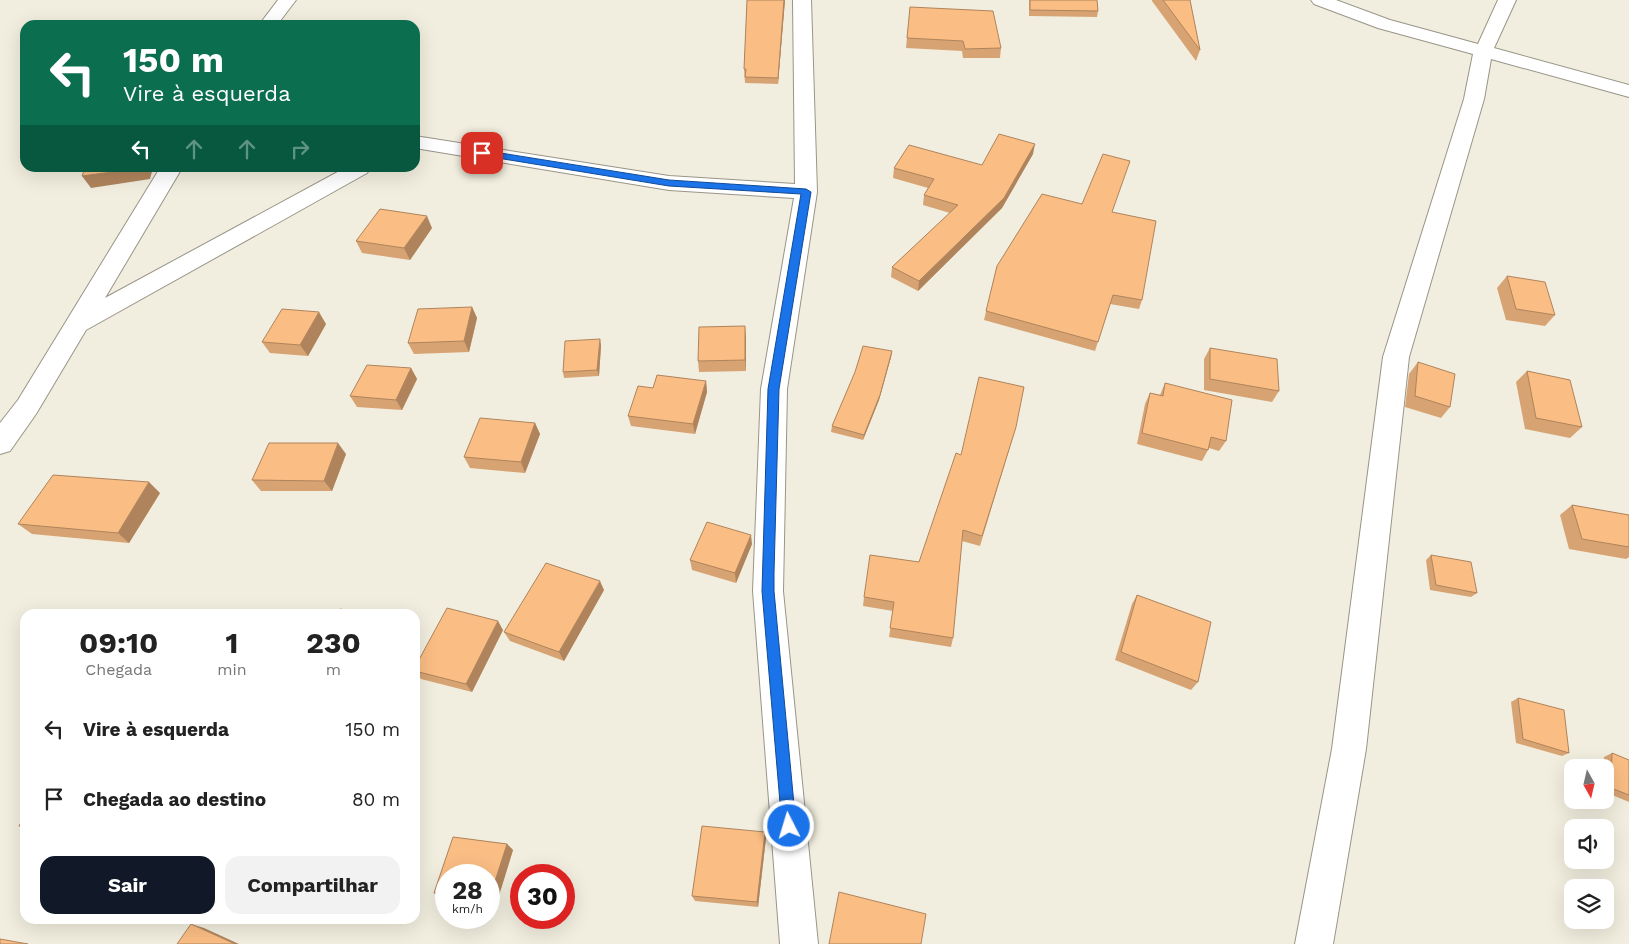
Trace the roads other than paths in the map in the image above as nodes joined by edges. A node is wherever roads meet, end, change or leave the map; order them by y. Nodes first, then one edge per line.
1 (287, 0) edge
2 (802, 0) edge
3 (1320, 0) edge
4 (1507, 0) edge
5 (272, 20) edge
6 (1483, 52) junction
7 (1629, 91) edge
8 (420, 143) edge
9 (169, 172) edge
10 (353, 172) edge
11 (806, 192) junction
12 (79, 323) junction
13 (0, 407) edge
14 (27, 407) junction
15 (0, 443) edge
16 (799, 944) edge
17 (1314, 944) edge

1 - 5 street
2 - 11 street
3 - 6 street
4 - 6 street
6 - 7 street
6 - 17 street
8 - 11 street
9 - 12 street
10 - 12 street
11 - 16 street
12 - 14 street
13 - 14 street
14 - 15 street

